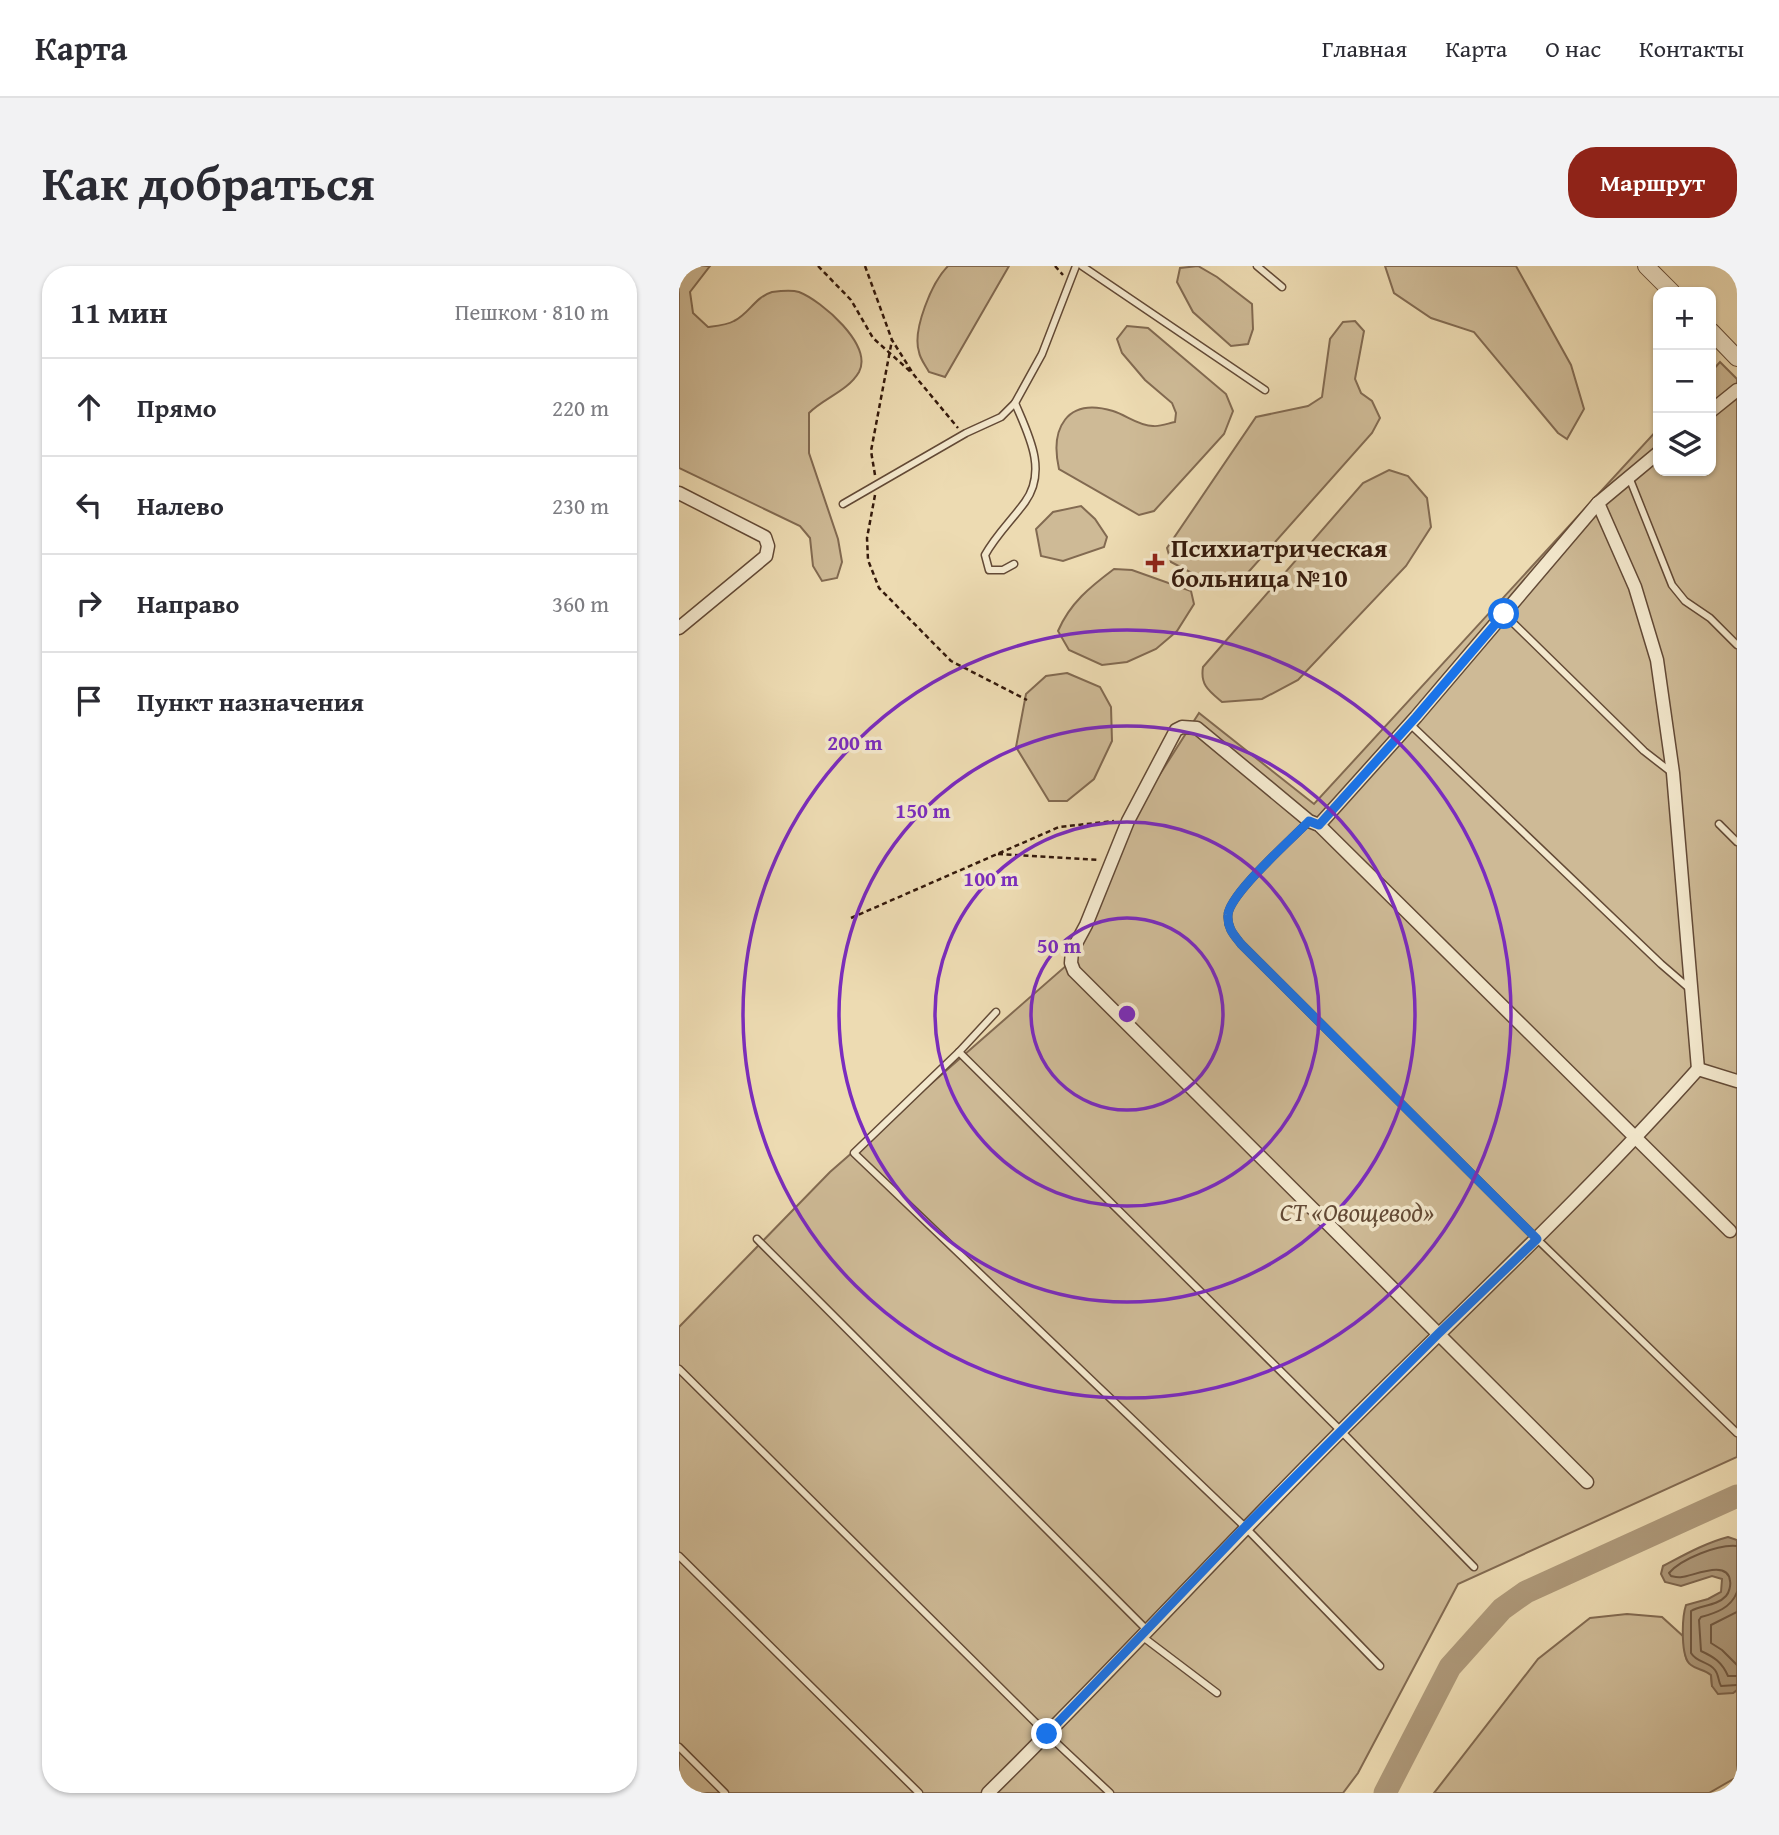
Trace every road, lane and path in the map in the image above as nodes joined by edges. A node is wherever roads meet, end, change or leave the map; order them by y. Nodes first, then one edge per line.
1 (818, 266) edge
2 (865, 266) edge
3 (1076, 266) edge
4 (1082, 266) edge
5 (1257, 266) edge
6 (1646, 266) edge
7 (1282, 287) dead end
8 (1667, 287) edge
9 (1716, 336) edge
10 (892, 340) junction
11 (889, 352) junction
12 (1737, 358) edge
13 (914, 375) junction
14 (1265, 390) dead end
15 (1737, 390) edge
16 (1014, 403) junction
17 (1716, 407) edge
18 (964, 435) junction
19 (1653, 457) edge
20 (1629, 477) junction
21 (877, 485) junction
22 (679, 493) edge
23 (1598, 503) junction
24 (843, 504) dead end
25 (1014, 564) dead end
26 (1504, 614) junction
27 (679, 628) edge
28 (1737, 645) edge
29 (1027, 700) dead end
30 (1410, 724) junction
31 (1673, 773) junction
32 (1128, 821) junction
33 (1314, 823) junction
34 (1719, 824) dead end
35 (1737, 842) edge
36 (995, 853) junction
37 (1113, 860) junction
38 (851, 918) dead end
39 (1692, 990) junction
40 (996, 1012) dead end
41 (959, 1052) junction
42 (1698, 1069) junction
43 (1737, 1081) edge
44 (1635, 1139) junction
45 (1730, 1231) dead end
46 (757, 1239) dead end
47 (1537, 1239) junction
48 (1438, 1334) junction
49 (679, 1369) edge
50 (1341, 1431) junction
51 (1737, 1433) edge
52 (1587, 1482) dead end
53 (1245, 1527) junction
54 (679, 1556) edge
55 (1474, 1567) dead end
56 (1145, 1634) junction
57 (1380, 1666) dead end
58 (1217, 1693) dead end
59 (1047, 1734) junction
60 (679, 1747) edge
61 (725, 1793) edge
62 (919, 1793) edge
63 (988, 1793) edge
64 (1110, 1793) edge

1 - 11 path
2 - 10 path
3 - 16 lane
4 - 14 lane
5 - 7 lane
6 - 8 street
9 - 12 street
10 - 11 path
10 - 13 path
11 - 13 path
11 - 21 path
13 - 18 path
15 - 17 street
16 - 18 lane
16 - 25 lane
18 - 21 lane
19 - 20 street
20 - 23 street
20 - 28 lane
21 - 24 lane
21 - 29 path
22 - 27 street
23 - 26 street
23 - 31 street
26 - 30 street
26 - 31 lane
30 - 33 street
30 - 39 lane
31 - 39 street
32 - 33 street
32 - 36 path
32 - 37 street
33 - 44 street
33 - 47 lane
34 - 35 lane
36 - 37 path
36 - 38 path
37 - 48 street
39 - 42 street
40 - 41 lane
41 - 50 lane
41 - 53 lane
42 - 43 street
42 - 44 street
44 - 45 street
44 - 47 street
46 - 56 lane
47 - 48 street
47 - 51 lane
48 - 50 street
48 - 52 street
49 - 59 lane
50 - 53 street
50 - 55 lane
53 - 56 street
53 - 57 lane
54 - 62 lane
56 - 58 lane
56 - 59 street
59 - 63 street
59 - 64 lane
60 - 61 lane

